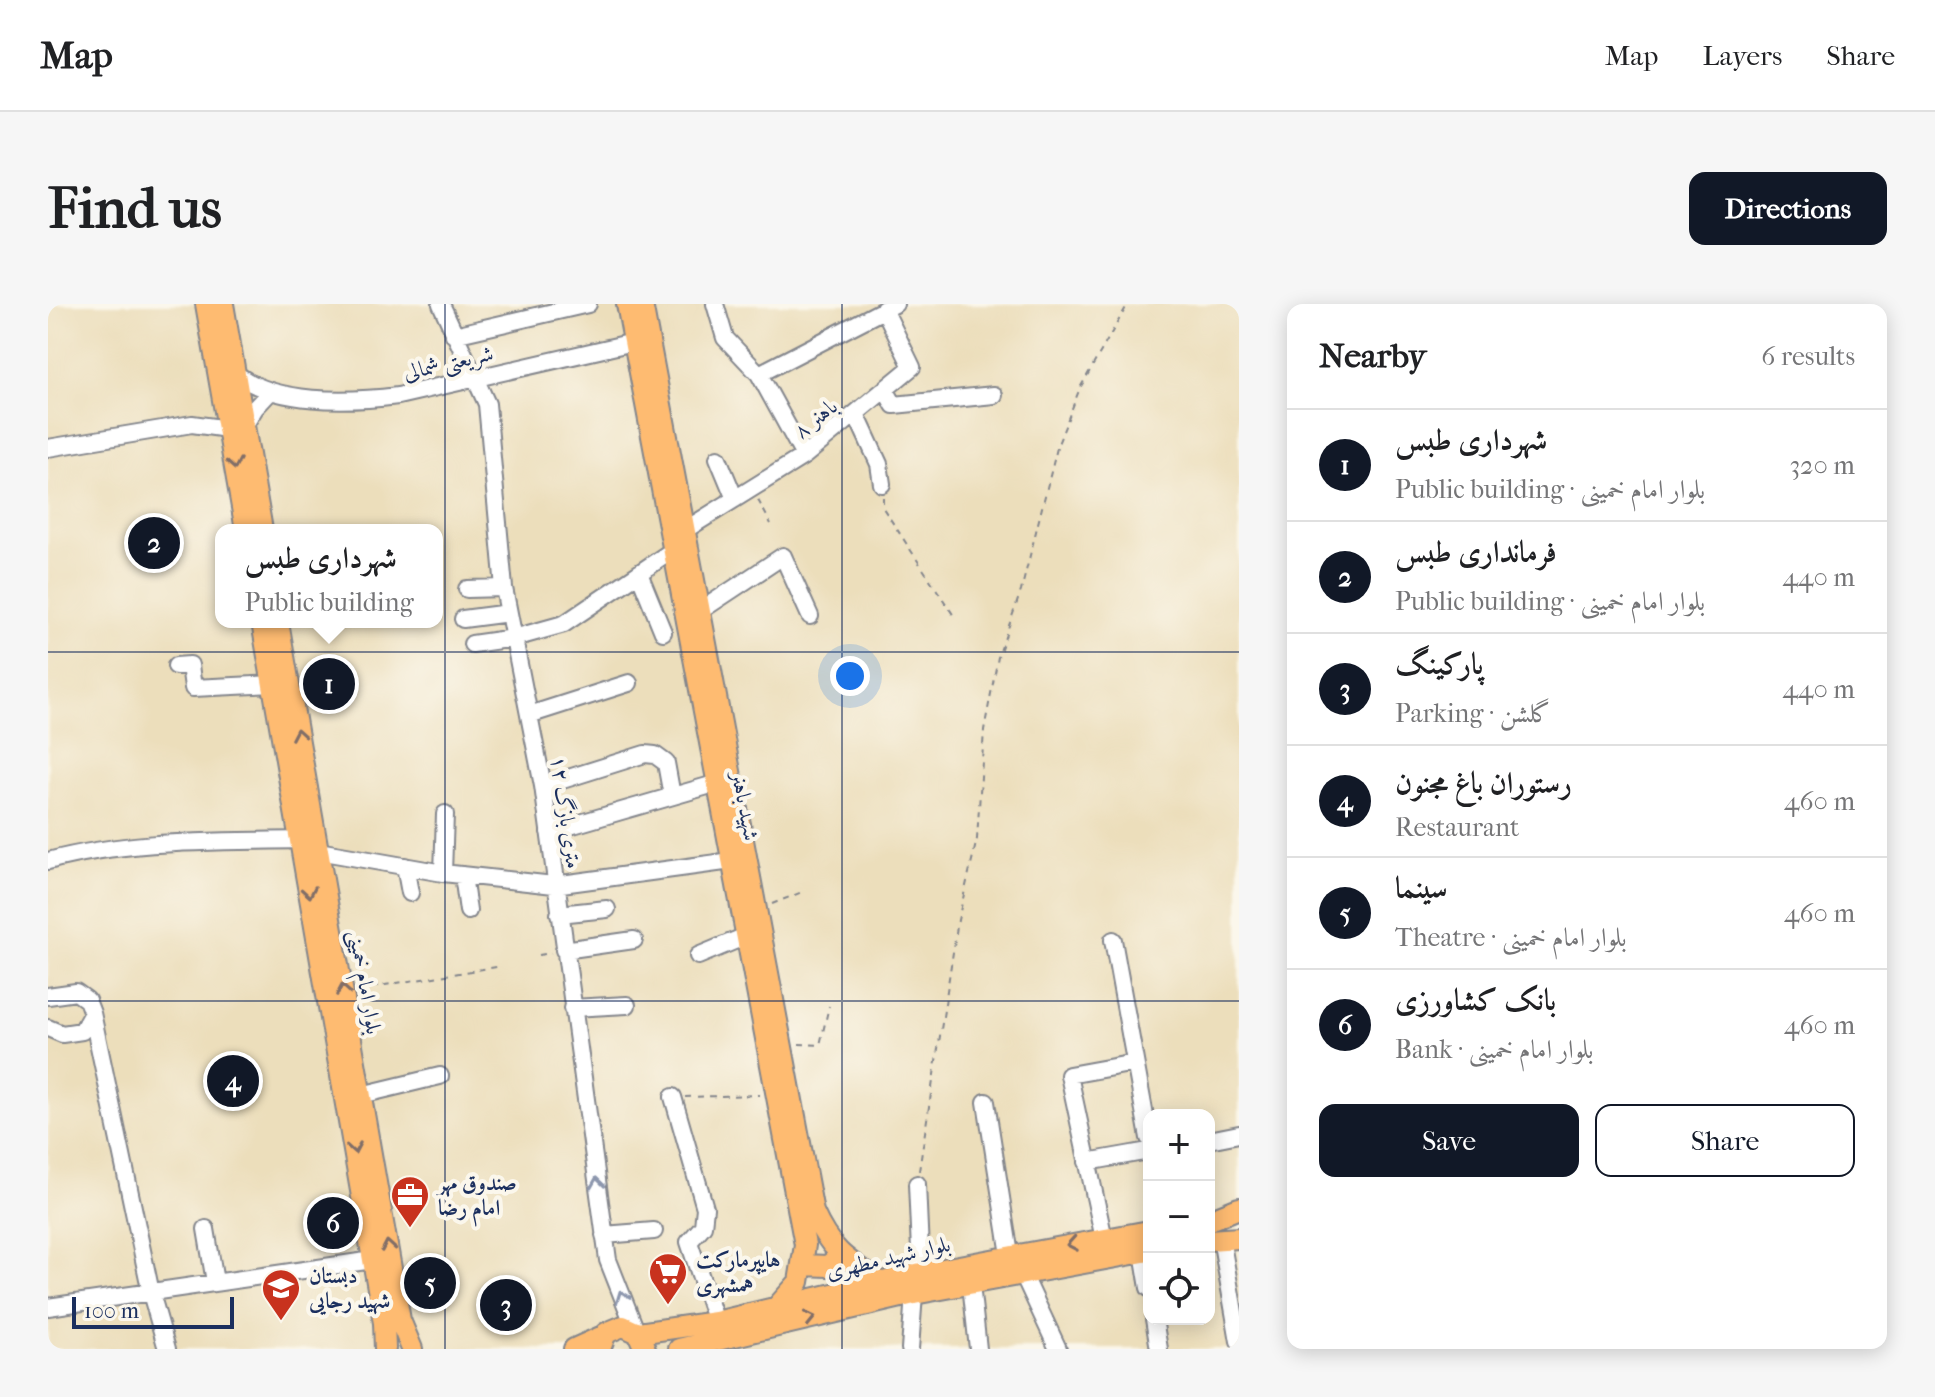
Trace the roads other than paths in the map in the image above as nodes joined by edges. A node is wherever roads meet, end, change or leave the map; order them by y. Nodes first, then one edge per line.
1 (206, 304) edge
2 (223, 304) edge
3 (441, 304) edge
4 (588, 304) edge
5 (627, 304) edge
6 (642, 304) edge
7 (715, 304) edge
8 (890, 306) edge
9 (860, 311) edge
10 (454, 335) junction
11 (634, 342) junction
12 (234, 372) junction
13 (759, 374) junction
14 (475, 377) junction
15 (885, 389) junction
16 (269, 393) junction
17 (994, 395) dead end
18 (224, 405) junction
19 (856, 414) junction
20 (192, 424) junction
21 (236, 428) junction
22 (48, 448) edge
23 (804, 456) junction
24 (718, 458) dead end
25 (882, 484) road end
26 (735, 499) junction
27 (245, 524) edge
28 (260, 524) edge
29 (685, 530) junction
30 (673, 550) junction
31 (639, 573) junction
32 (504, 588) junction
33 (467, 589) dead end
34 (700, 611) junction
35 (509, 613) junction
36 (810, 616) dead end
37 (463, 619) dead end
38 (263, 628) edge
39 (279, 628) edge
40 (663, 632) dead end
41 (514, 638) junction
42 (472, 644) dead end
43 (176, 666) dead end
44 (629, 683) dead end
45 (273, 684) junction
46 (529, 715) junction
47 (718, 783) junction
48 (543, 786) junction
49 (672, 796) junction
50 (445, 814) dead end
51 (549, 832) junction
52 (300, 840) junction
53 (318, 851) junction
54 (739, 860) junction
55 (48, 861) edge
56 (405, 866) junction
57 (443, 873) junction
58 (463, 875) junction
59 (554, 885) junction
60 (410, 893) dead end
61 (607, 909) dead end
62 (468, 911) dead end
63 (559, 914) junction
64 (746, 936) junction
65 (634, 940) dead end
66 (1113, 940) dead end
67 (564, 950) junction
68 (698, 956) dead end
69 (48, 996) edge
70 (627, 1005) dead end
71 (572, 1008) junction
72 (92, 1013) junction
73 (48, 1028) edge
74 (1135, 1063) junction
75 (440, 1076) dead end
76 (361, 1095) junction
77 (673, 1097) road end
78 (986, 1102) dead end
79 (1144, 1109) edge
80 (1239, 1134) edge
81 (1215, 1139) edge
82 (1143, 1152) edge
83 (1087, 1162) junction
84 (917, 1184) road end
85 (1239, 1208) edge
86 (1215, 1218) edge
87 (206, 1229) dead end
88 (654, 1231) dead end
89 (1143, 1232) edge
90 (604, 1235) junction
91 (1223, 1238) edge
92 (1104, 1239) junction
93 (1143, 1253) edge
94 (840, 1255) junction
95 (1010, 1255) junction
96 (373, 1260) junction
97 (804, 1265) junction
98 (921, 1273) junction
99 (1023, 1274) junction
100 (215, 1282) junction
101 (881, 1283) junction
102 (971, 1284) junction
103 (151, 1293) junction
104 (914, 1294) junction
105 (48, 1307) edge
106 (776, 1308) junction
107 (716, 1322) junction
108 (1155, 1325) edge
109 (640, 1338) edge
110 (1239, 1341) edge
111 (602, 1342) edge
112 (167, 1349) edge
113 (385, 1349) edge
114 (412, 1349) edge
115 (574, 1349) edge
116 (679, 1349) edge
117 (910, 1349) edge
118 (978, 1349) edge
119 (1058, 1349) edge
120 (1159, 1349) edge

1 - 18 main road
2 - 12 main road
3 - 10 street, ۱۲ متری بازگ
4 - 10 street
5 - 11 main road, شهید باهنر
6 - 29 main road, شهید باهنر
7 - 13 street
8 - 9 street
8 - 15 street, باهنر ۸
9 - 13 street
10 - 14 street, ۱۲ متری بازگ
11 - 14 street, شریعتی شمالی
11 - 30 main road, شهید باهنر
12 - 16 street
12 - 21 main road
13 - 23 street
14 - 16 street, شریعتی شمالی
14 - 32 street, ۱۲ متری بازگ
15 - 17 street
15 - 19 street, باهنر ۸
16 - 21 street
18 - 20 street
18 - 21 main road
19 - 23 street, باهنر ۸
19 - 25 street
20 - 21 street
20 - 22 street
21 -> 27 main road
21 - 28 main road
23 - 26 street, باهنر ۸
24 - 26 street
26 - 29 street, باهنر ۸
29 - 34 main road, شهید باهنر
30 - 31 street
30 - 47 main road, شهید باهنر
31 - 40 street
31 - 41 street
32 - 33 street
32 - 35 street, ۱۲ متری بازگ
34 - 36 street
34 - 54 main road, شهید باهنر
35 - 37 street
35 - 41 street, ۱۲ متری بازگ
38 - 45 main road, بلوار امام خمینی
53 -> 39 main road, بلوار امام خمینی
41 - 42 street
41 - 46 street, ۱۲ متری بازگ
43 - 45 street
44 - 46 street
45 - 52 main road, بلوار امام خمینی
46 - 48 street, ۱۲ متری بازگ
47 - 49 street
47 - 54 main road, شهید باهنر
48 - 49 street
48 - 51 street, ۱۲ متری بازگ
49 - 51 street
50 - 57 street
51 - 59 street, ۱۲ متری بازگ
52 - 55 street
52 -> 96 main road, بلوار امام خمینی
53 - 56 street
76 -> 53 main road, بلوار امام خمینی
54 - 59 street
54 - 64 main road, شهید باهنر
54 - 94 main road, شهید باهنر
56 - 57 street
56 - 60 street
57 - 58 street
58 - 59 street
58 - 62 street
59 - 63 street, ۱۲ متری بازگ
61 - 63 street
63 - 67 street, ۱۲ متری بازگ
64 - 68 street
64 - 97 main road, شهید باهنر
65 - 67 street
66 - 74 street
67 - 71 street, ۱۲ متری بازگ
69 - 72 street
70 - 71 street
90 -> 71 street, ۱۲ متری بازگ
72 - 73 street
72 - 103 street
74 - 79 street
74 - 83 street
75 - 76 street
114 -> 76 main road, بلوار امام خمینی
77 - 107 street
78 - 95 street
80 - 81 street
82 - 83 street
83 - 92 street
84 - 98 street
85 - 86 main road
87 - 100 street
88 - 90 street
89 - 92 main road, بلوار شهید مطهری
109 -> 90 street, ۱۲ متری بازگ
91 - 110 street
92 -> 95 main road, بلوار شهید مطهری
93 - 99 main road, بلوار شهید مطهری
94 - 97 main road
94 - 101 main road, شهید باهنر
95 - 98 main road, بلوار شهید مطهری
96 - 100 street
96 - 113 main road, بلوار امام خمینی
97 - 106 main road
98 - 101 main road, بلوار شهید مطهری
99 - 102 main road, بلوار شهید مطهری
99 - 119 street
100 - 103 street
101 - 106 main road, بلوار شهید مطهری
102 - 104 main road, بلوار شهید مطهری
102 - 118 street
103 - 105 street
103 - 112 street
116 -> 104 main road, بلوار شهید مطهری
104 - 117 street
106 - 107 main road, بلوار شهید مطهری
107 - 109 main road, بلوار شهید مطهری
108 - 120 street
109 - 111 main road, بلوار شهید مطهری
111 - 115 main road, بلوار شهید مطهری

